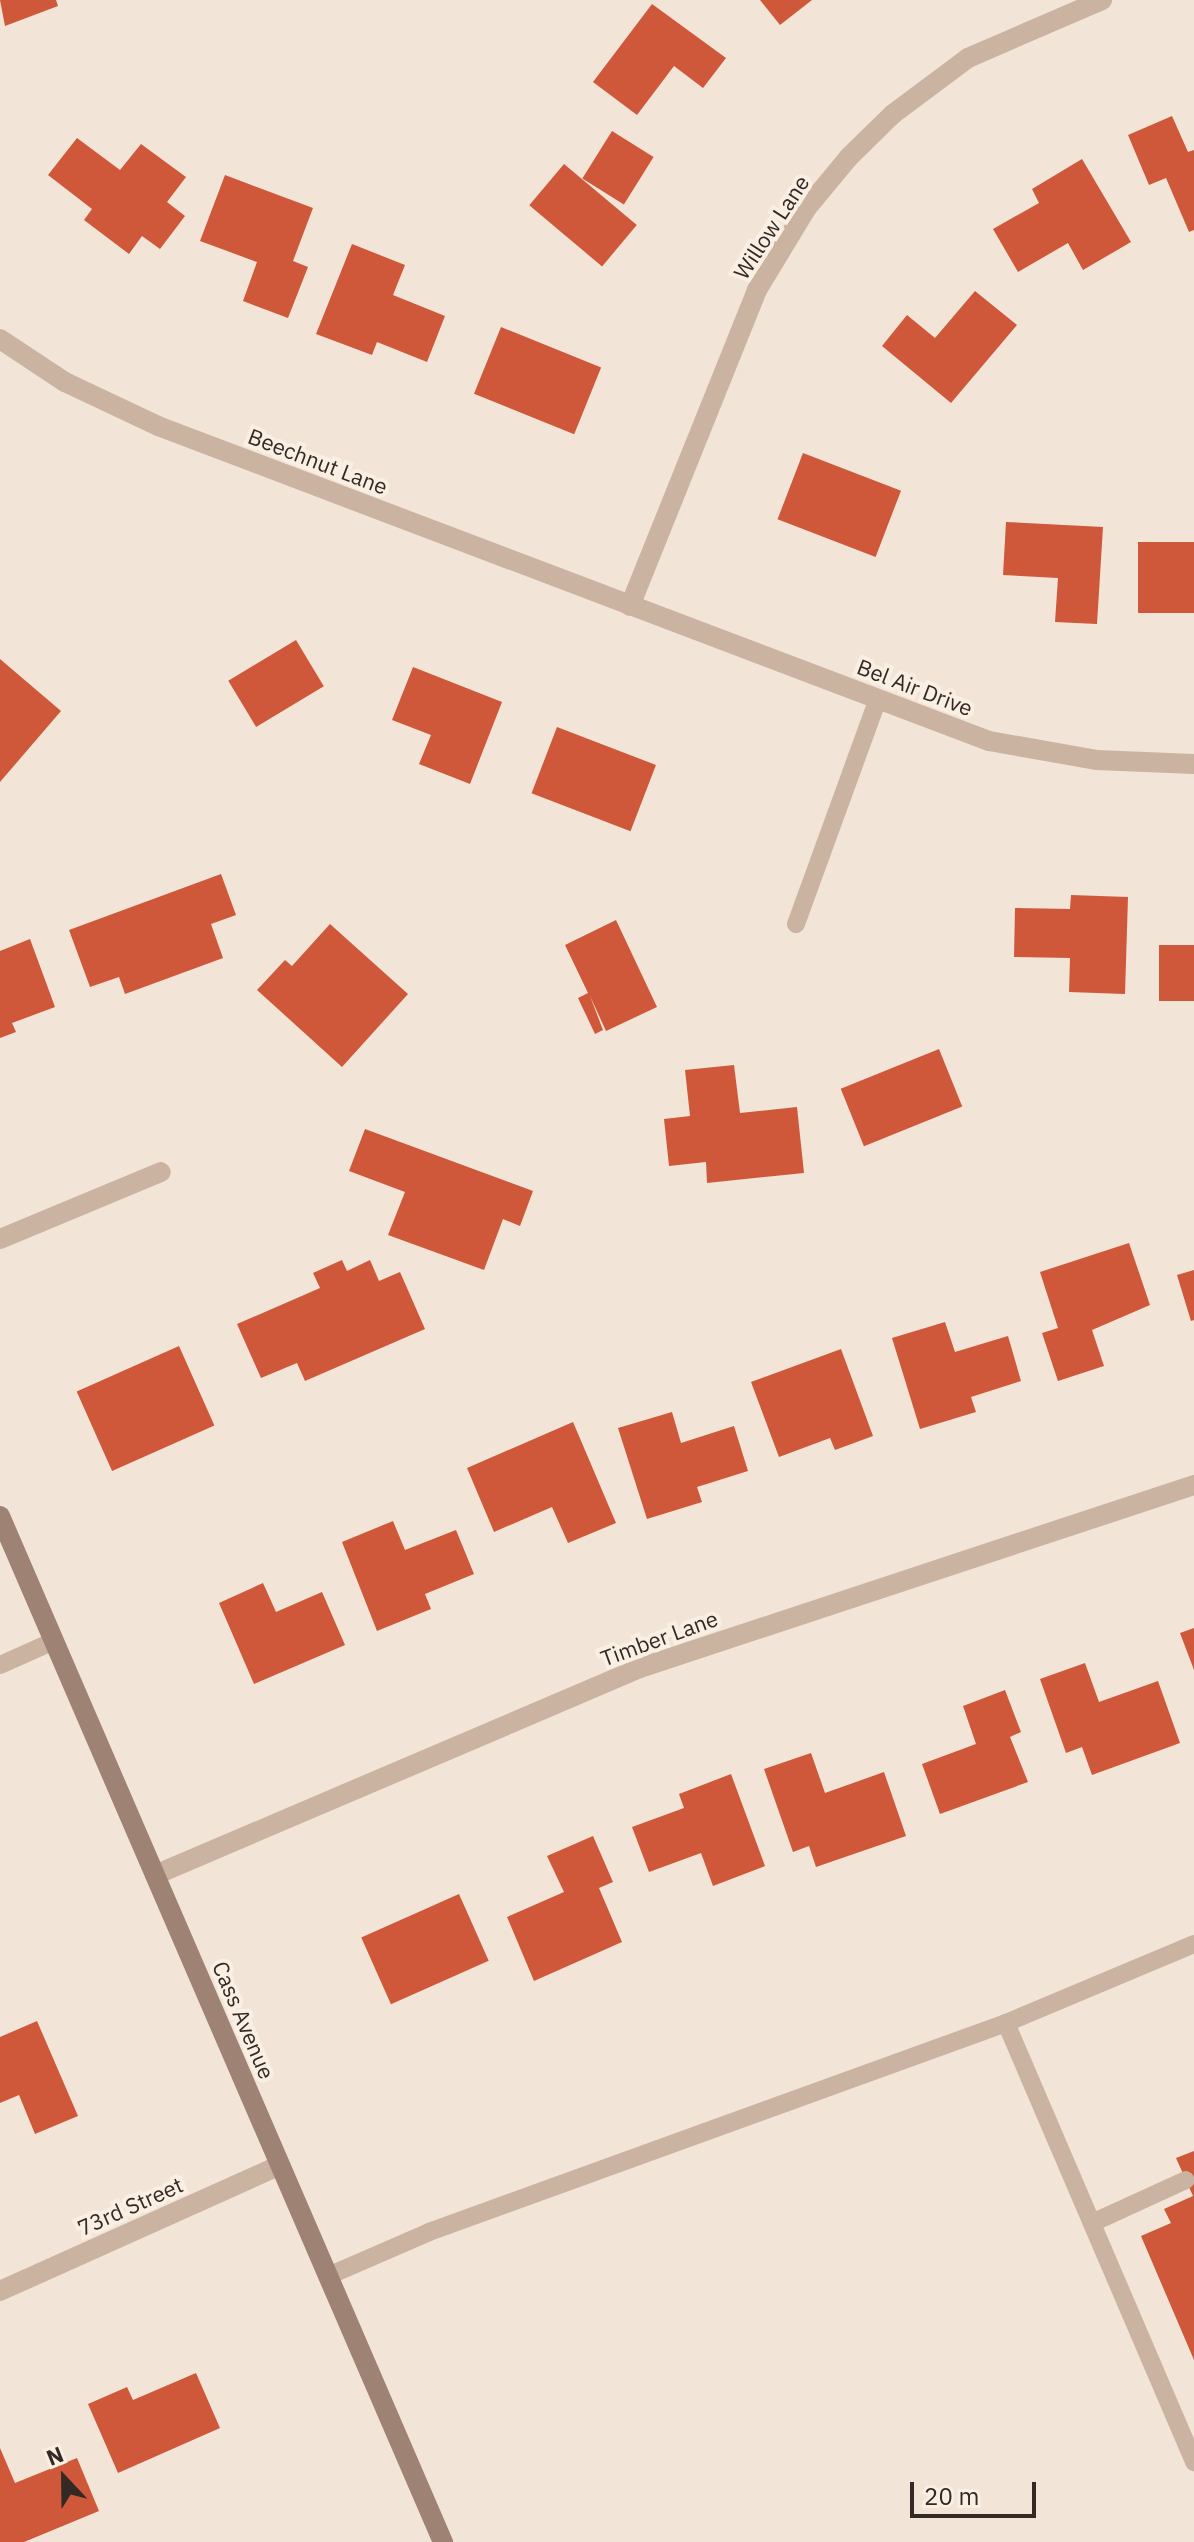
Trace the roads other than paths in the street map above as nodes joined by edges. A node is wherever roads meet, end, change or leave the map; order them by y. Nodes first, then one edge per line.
1 (1102, 0) edge
2 (0, 339) edge
3 (630, 606) junction
4 (878, 699) junction
5 (1194, 764) edge
6 (796, 924) dead end
7 (161, 1172) dead end
8 (0, 1239) edge
9 (1194, 1485) edge
10 (0, 1516) edge
11 (54, 1641) junction
12 (0, 1665) edge
13 (155, 1875) junction
14 (1194, 1944) edge
15 (1006, 2023) junction
16 (280, 2165) junction
17 (1186, 2180) dead end
18 (1092, 2223) junction
19 (328, 2276) junction
20 (0, 2291) edge
21 (1194, 2462) edge
22 (443, 2542) edge

1 - 3 street, Willow Lane
2 - 3 street, Beechnut Lane
3 - 4 street, Bel Air Drive
4 - 5 street, Bel Air Drive
4 - 6 lane
7 - 8 street
9 - 13 street, Timber Lane
10 - 11 main road, Cass Avenue
11 - 12 lane
11 - 13 main road, Cass Avenue
13 - 16 main road, Cass Avenue
14 - 15 lane
15 - 18 lane
15 - 19 lane
16 - 19 main road, Cass Avenue
16 - 20 street, 73rd Street
17 - 18 lane
18 - 21 lane
19 - 22 main road, Cass Avenue

